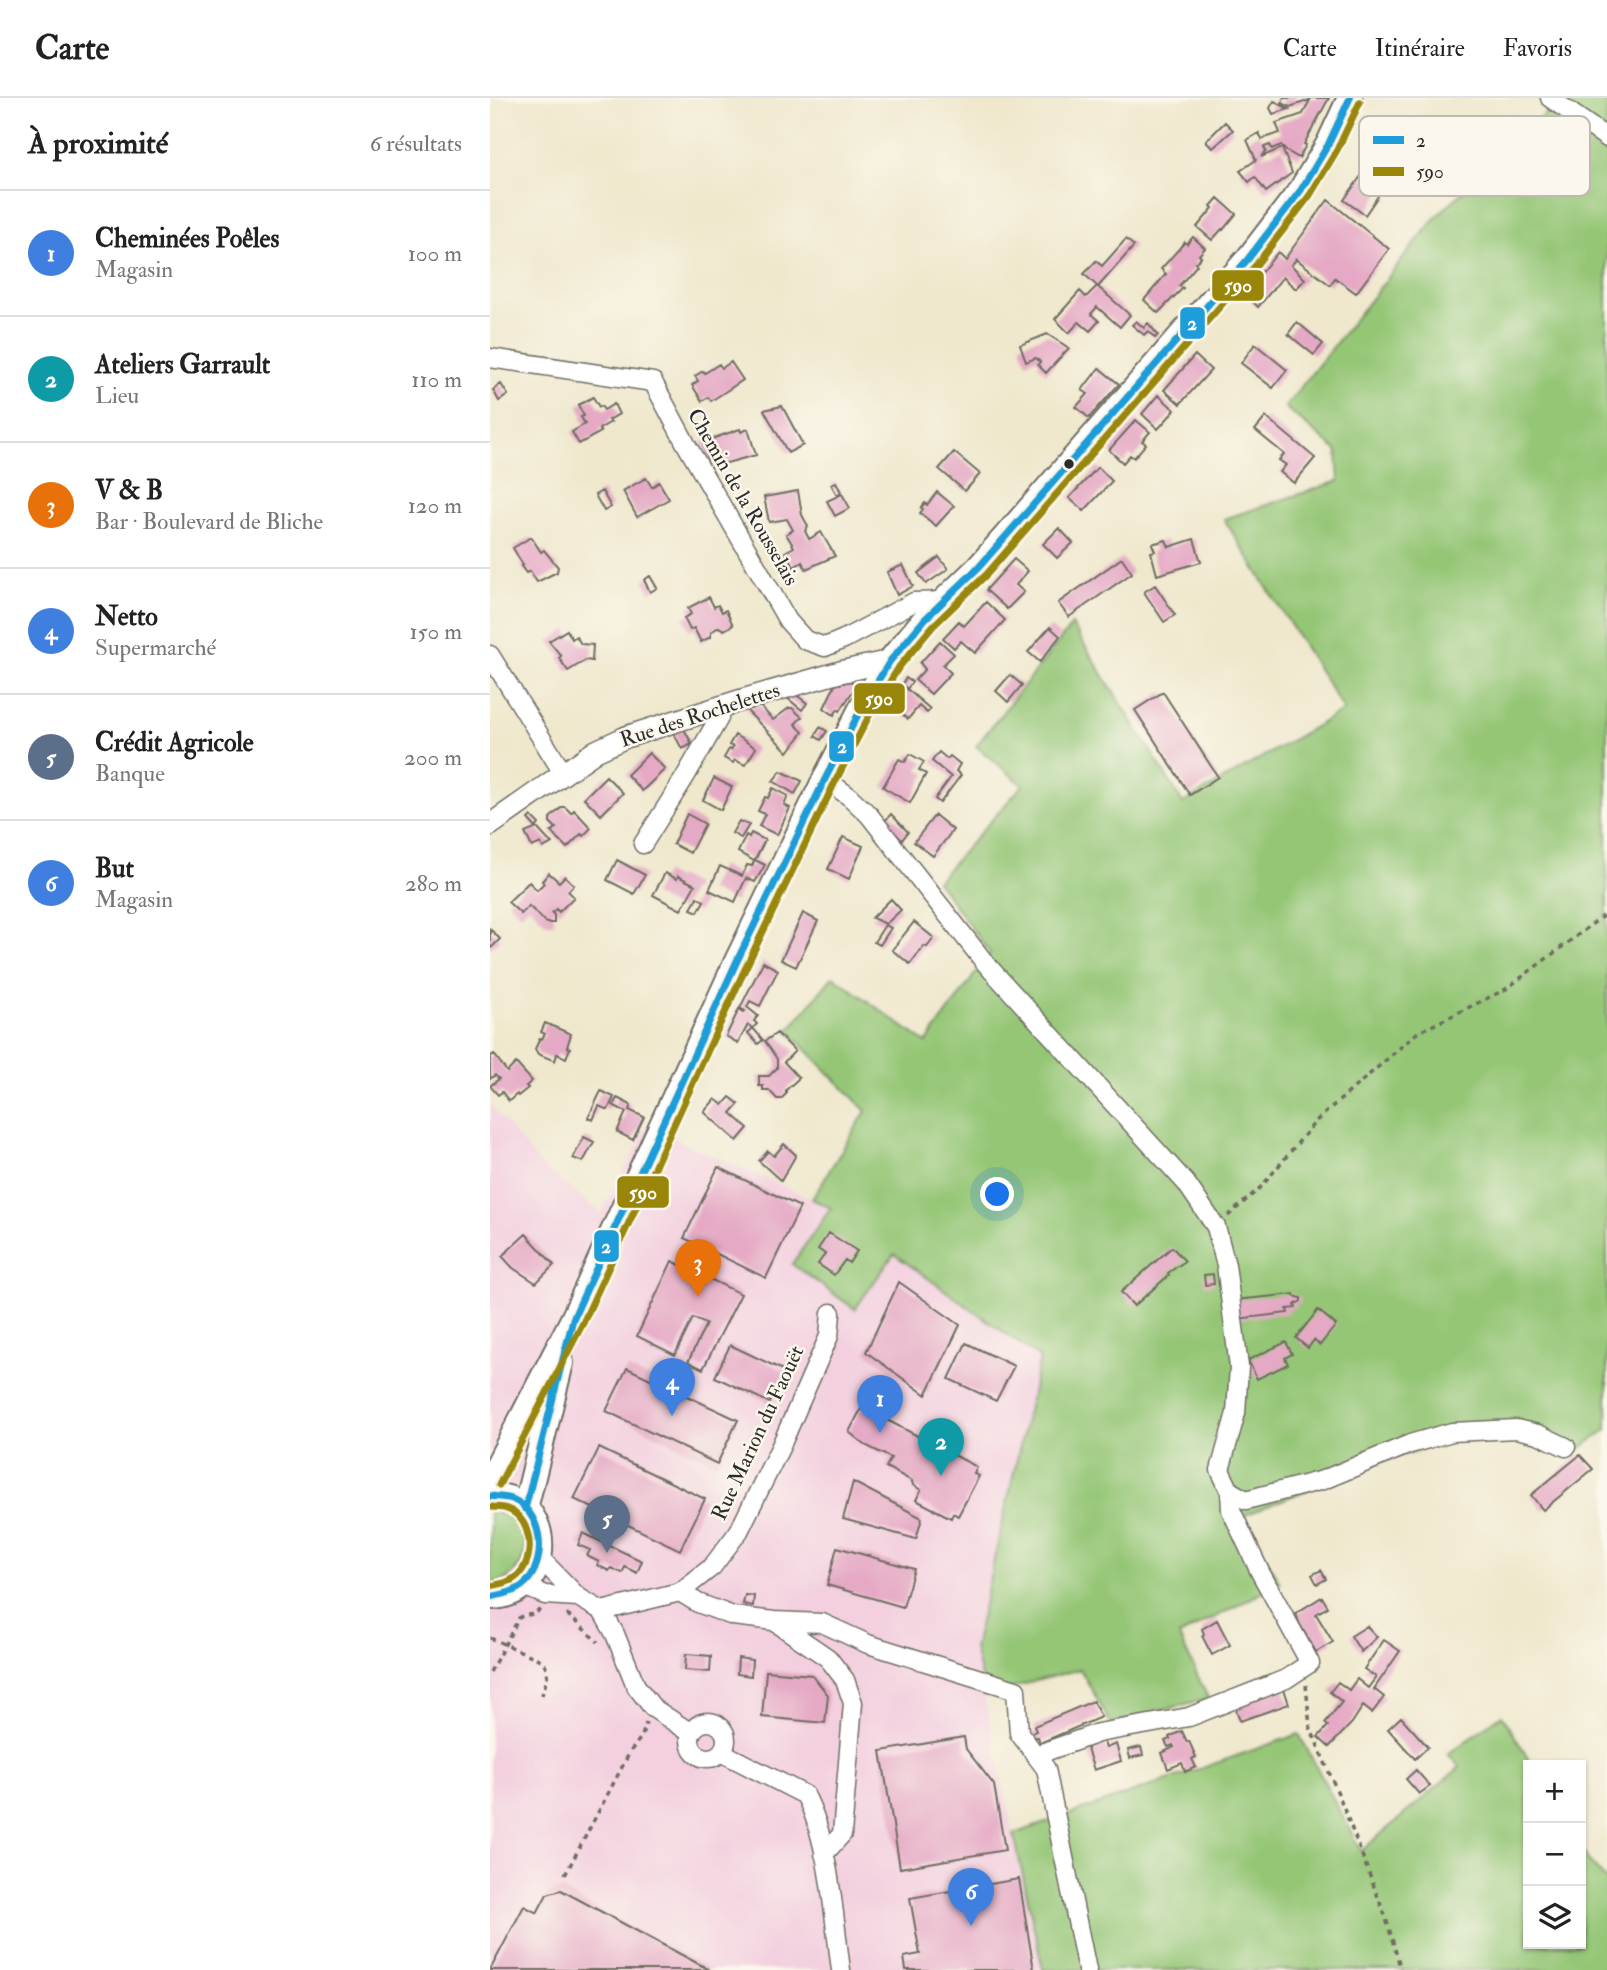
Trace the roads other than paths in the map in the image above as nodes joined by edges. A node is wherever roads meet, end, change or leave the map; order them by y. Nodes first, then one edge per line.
1 (1350, 98) edge
2 (1550, 98) edge
3 (1576, 116) edge
4 (1590, 126) edge
5 (1607, 138) edge
6 (490, 358) edge
7 (945, 601) junction
8 (490, 655) edge
9 (890, 661) junction
10 (720, 707) junction
11 (563, 773) junction
12 (825, 779) junction
13 (490, 825) edge
14 (643, 844) dead end
15 (831, 1313) dead end
16 (573, 1319) junction
17 (1566, 1447) dead end
18 (490, 1480) edge
19 (1230, 1491) junction
20 (490, 1496) edge
21 (525, 1509) junction
22 (540, 1558) junction
23 (534, 1591) junction
24 (680, 1592) junction
25 (578, 1597) junction
26 (493, 1604) edge
27 (602, 1611) junction
28 (774, 1621) junction
29 (691, 1733) junction
30 (721, 1752) junction
31 (1036, 1755) junction
32 (824, 1854) junction
33 (841, 1970) edge
34 (1087, 1970) edge

1 - 7 main road
2 - 3 street
4 - 5 street
6 - 7 street, Chemin de la Rousselais
7 - 9 main road
8 - 11 street
9 - 10 street, Rue des Rochelettes
9 - 12 main road
10 - 11 street, Rue des Rochelettes
10 - 14 street
11 - 13 street, Rue des Rochelettes
12 - 16 main road
12 - 19 street
15 - 24 street, Rue Marion du Faouët
16 - 18 main road
16 - 21 main road
17 - 19 street
19 - 31 street
20 - 21 main road
21 - 22 main road
22 - 23 main road
22 - 25 street
23 - 25 street
23 - 26 main road
24 - 27 street, Rue Marion du Faouët
24 - 28 street
25 - 27 street
27 - 29 street
28 - 31 street
28 - 32 street
29 - 30 street
29 - 30 street
30 - 32 street
31 - 34 street
32 - 33 street

